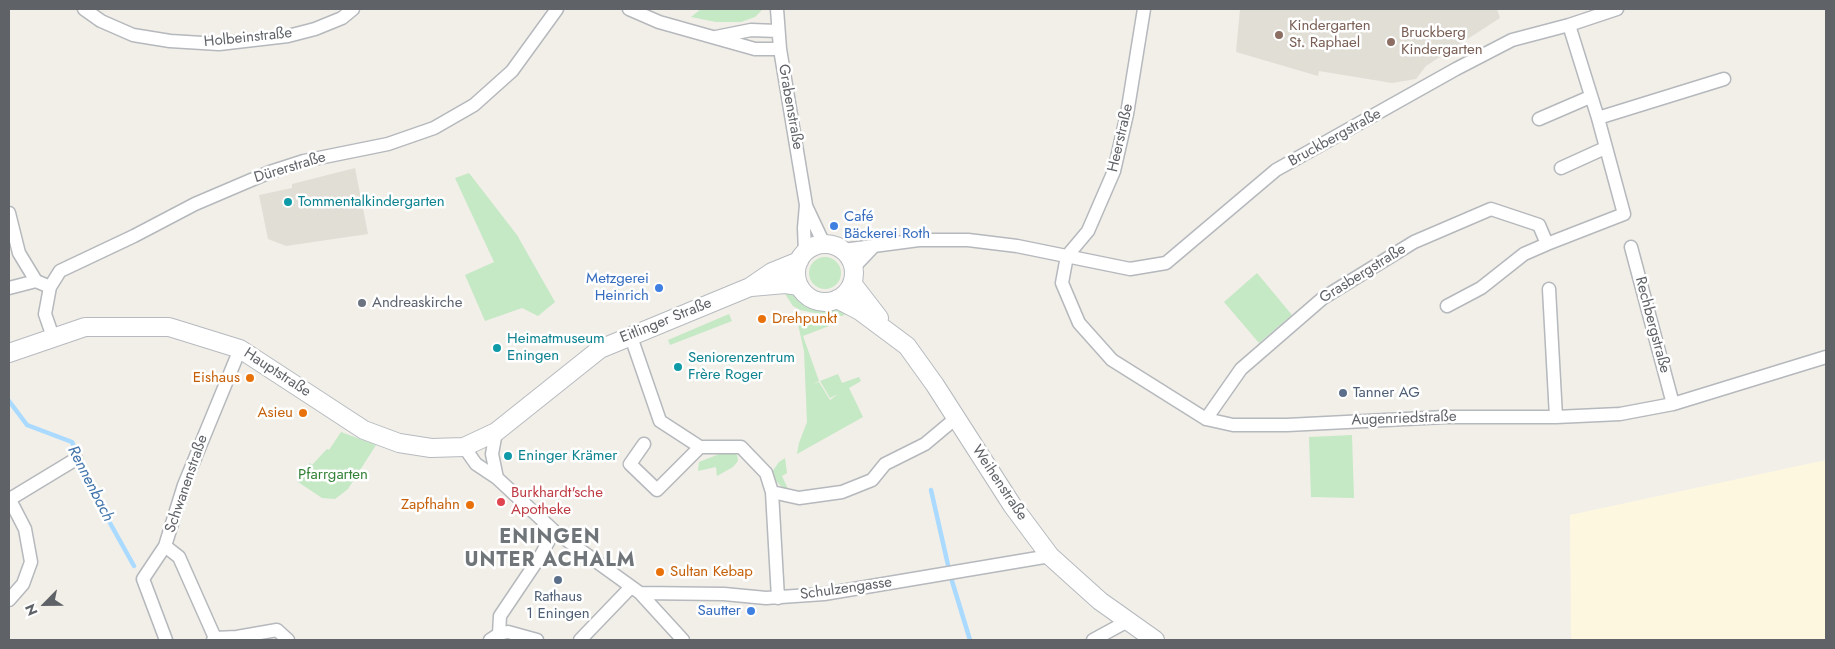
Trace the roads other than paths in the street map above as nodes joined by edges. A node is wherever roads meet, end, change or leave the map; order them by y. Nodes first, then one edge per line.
1 (84, 9) edge
2 (353, 9) edge
3 (557, 9) edge
4 (629, 9) edge
5 (776, 9) edge
6 (1144, 9) edge
7 (1616, 9) edge
8 (1569, 26) junction
9 (777, 30) junction
10 (716, 37) junction
11 (780, 49) junction
12 (1724, 79) dead end
13 (1590, 97) junction
14 (1598, 118) junction
15 (1539, 119) dead end
16 (1605, 148) junction
17 (1561, 168) dead end
18 (806, 205) junction
19 (9, 213) edge
20 (824, 244) junction
21 (1547, 244) junction
22 (873, 247) junction
23 (1631, 247) dead end
24 (842, 250) junction
25 (1067, 256) junction
26 (802, 257) junction
27 (853, 275) junction
28 (36, 281) junction
29 (799, 286) junction
30 (50, 287) junction
31 (750, 287) junction
32 (9, 288) edge
33 (1549, 289) dead end
34 (837, 299) junction
35 (1447, 306) dead end
36 (888, 330) junction
37 (630, 334) junction
38 (53, 337) junction
39 (240, 349) junction
40 (9, 353) edge
41 (1826, 357) edge
42 (1673, 404) junction
43 (1556, 417) junction
44 (956, 418) junction
45 (1206, 418) junction
46 (496, 432) junction
47 (644, 444) dead end
48 (464, 447) junction
49 (700, 447) junction
50 (76, 459) dead end
51 (497, 478) junction
52 (772, 492) junction
53 (9, 498) edge
54 (554, 531) junction
55 (165, 546) junction
56 (1050, 556) junction
57 (636, 590) junction
58 (778, 598) junction
59 (9, 600) edge
60 (1126, 622) junction
61 (495, 637) edge
62 (214, 639) edge
63 (238, 639) edge
64 (166, 640) edge
65 (288, 640) edge
66 (537, 640) edge
67 (580, 640) edge
68 (683, 640) edge
69 (1093, 640) edge
70 (1156, 640) edge

1 - 2 street, Holbeinstraße
3 - 30 street, Dürerstraße
4 - 10 street
5 - 9 street, Grabenstraße
6 - 25 street, Heerstraße
7 - 8 street, Bruckbergstraße
8 - 13 street
8 - 25 street, Bruckbergstraße
9 - 10 street
9 - 11 street, Grabenstraße
10 - 11 street
11 - 18 street, Grabenstraße
12 - 14 street
13 - 14 street
13 - 15 street
14 - 16 street
16 - 17 street
16 - 21 street
18 - 20 street, Grabenstraße
18 - 26 street, Grabenstraße
19 - 28 street
20 - 24 main road
20 - 26 main road
21 - 35 street
21 - 45 street, Grasbergstraße
22 - 24 street
22 - 25 street
22 - 27 street
23 - 42 street, Rechbergstraße
24 - 27 main road
25 - 45 street, Augenriedstraße
26 - 29 main road
26 - 31 main road, Eitlinger Straße
27 - 34 main road
27 - 36 main road, Weihenstraße
28 - 30 street
28 - 32 street
29 - 31 main road, Eitlinger Straße
29 - 34 main road
30 - 38 street, Dürerstraße
31 - 37 main road, Eitlinger Straße
33 - 43 street
34 - 36 main road, Weihenstraße
36 - 44 main road, Weihenstraße
37 - 46 main road, Eitlinger Straße
37 - 49 street
38 - 39 main road, Hauptstraße
38 - 40 main road, Hauptstraße
39 - 48 main road, Hauptstraße
39 - 55 street, Schwanenstraße
41 - 42 street, Augenriedstraße
42 - 43 street, Augenriedstraße
43 - 45 street, Augenriedstraße
44 - 52 street
44 - 56 main road, Weihenstraße
46 - 48 main road, Eitlinger Straße
46 - 51 street
47 - 49 street
48 - 51 street
49 - 52 street
50 - 53 street
51 - 54 street
52 - 58 street
53 - 59 street
54 - 57 street
54 - 61 street
55 - 62 street, Schwanenstraße
55 - 64 street
56 - 58 street, Schulzengasse
56 - 60 main road, Weihenstraße
57 - 58 street, Schulzengasse
57 - 67 street
57 - 68 street
60 - 69 street
60 - 70 main road, Weihenstraße
61 - 66 street
62 - 63 street
63 - 65 street

